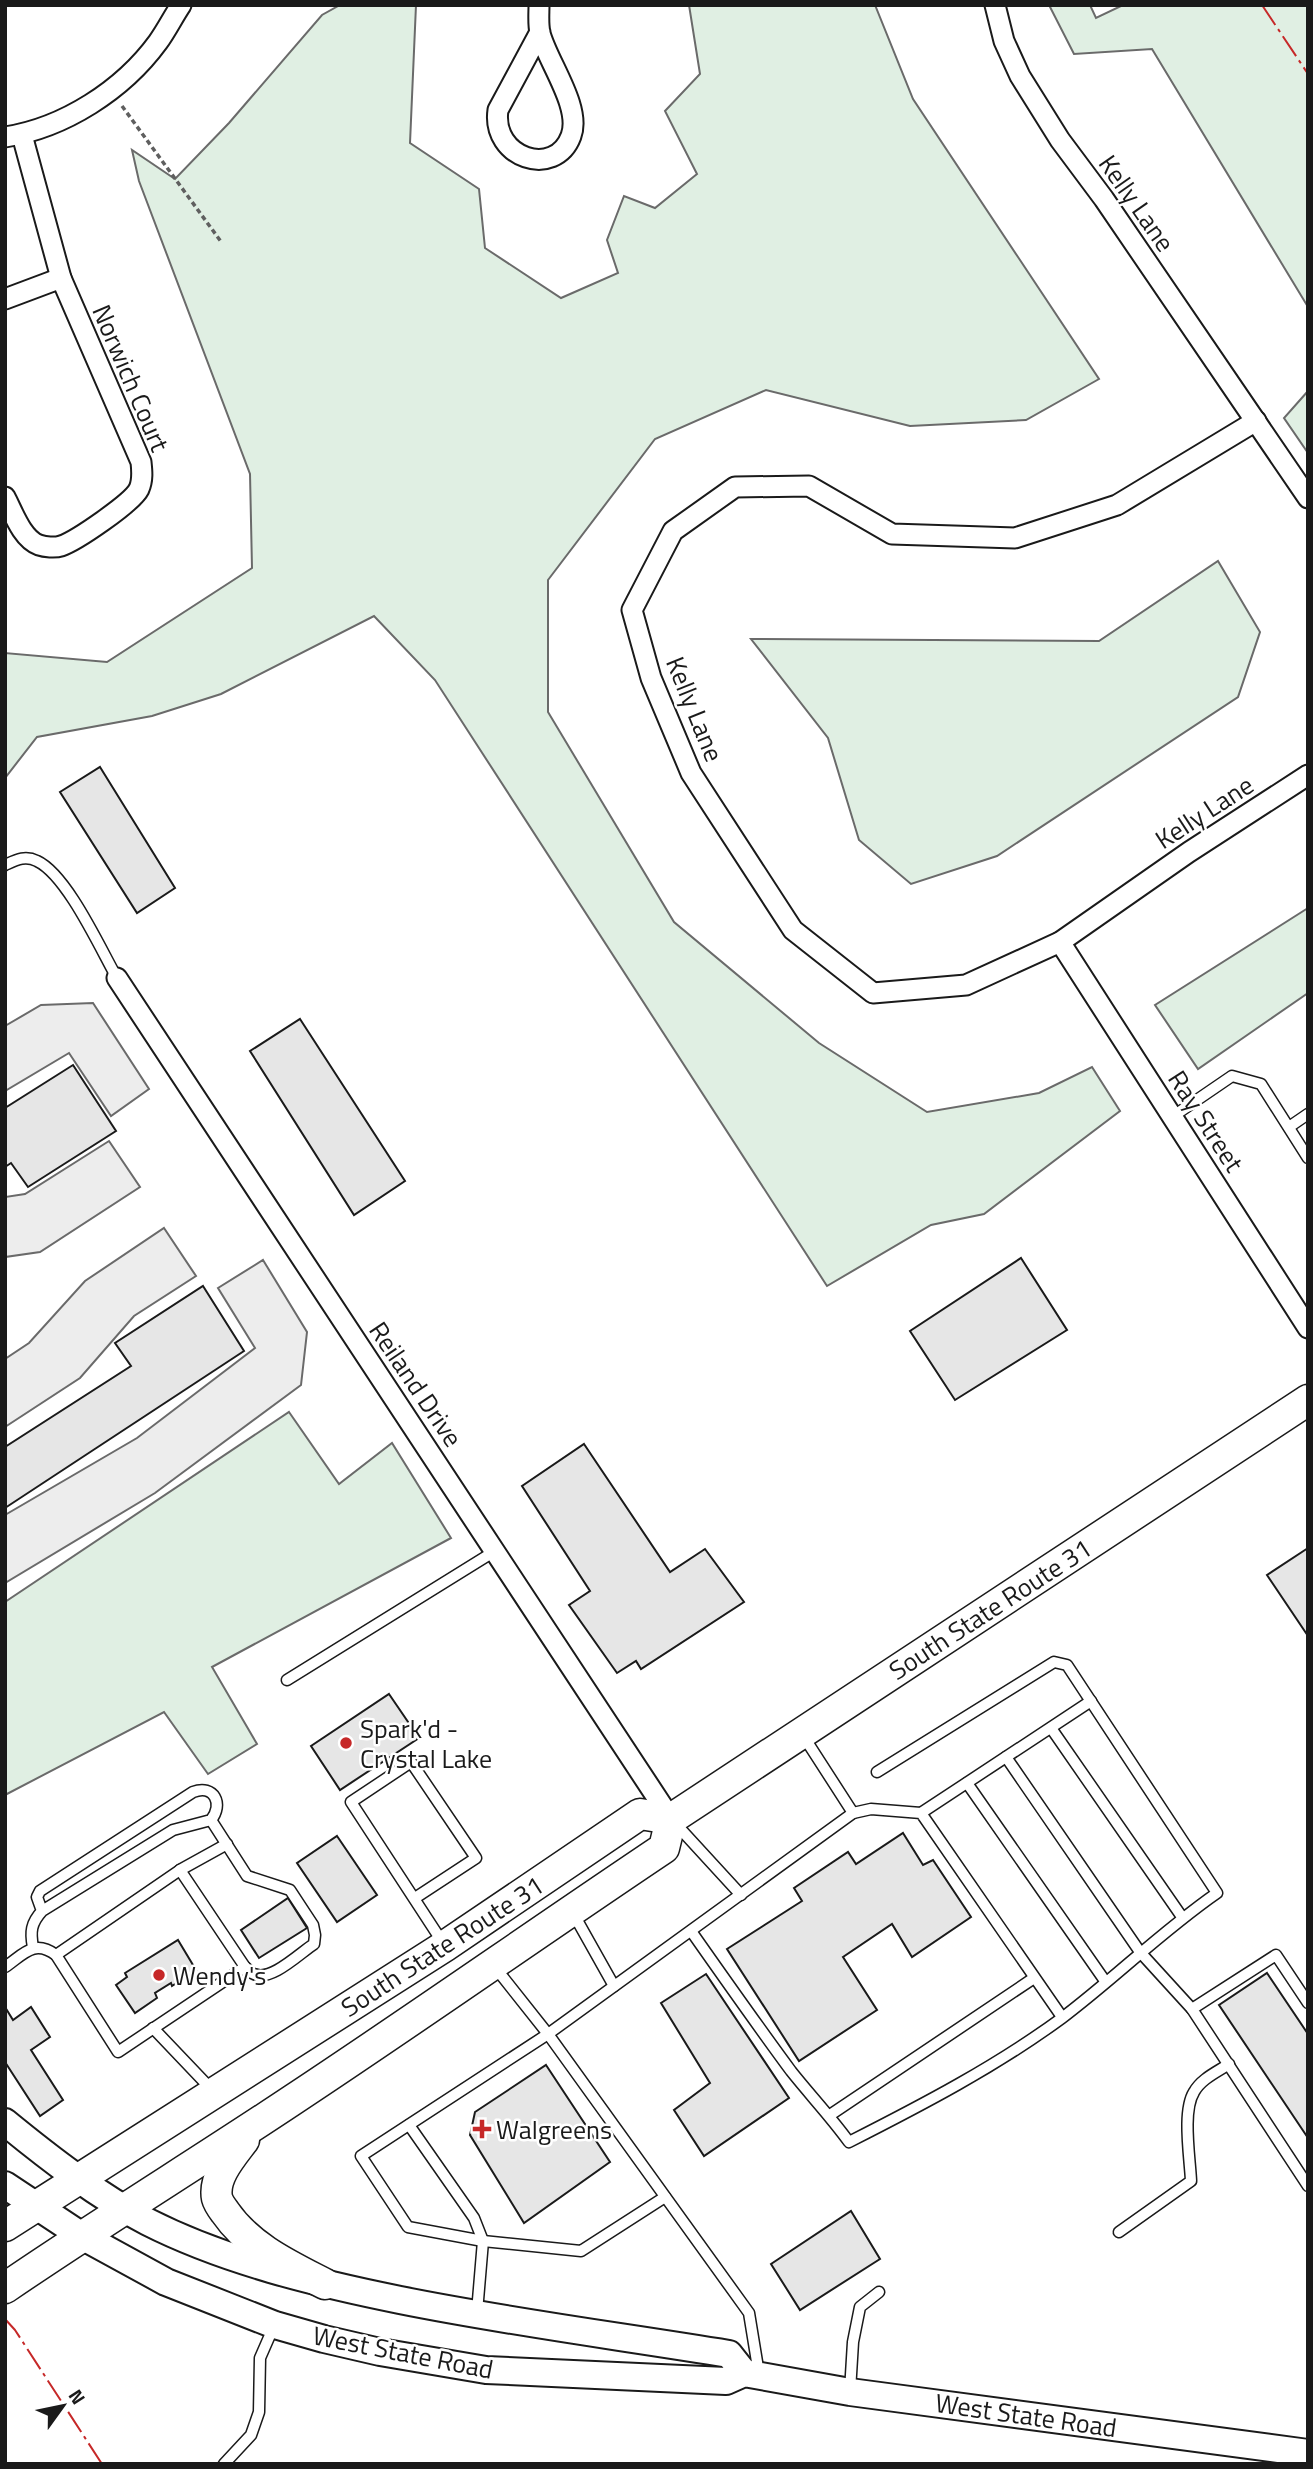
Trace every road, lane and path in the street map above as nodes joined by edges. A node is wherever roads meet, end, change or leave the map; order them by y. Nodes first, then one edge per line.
1 (181, 5) edge
2 (539, 5) edge
3 (995, 5) edge
4 (540, 32) junction
5 (110, 90) junction
6 (14, 136) edge
7 (222, 243) dead end
8 (61, 278) junction
9 (5, 299) edge
10 (1256, 421) junction
11 (5, 497) edge
12 (1308, 498) edge
13 (1308, 775) edge
14 (5, 864) edge
15 (1060, 942) junction
16 (117, 978) joint
17 (1308, 1114) edge
18 (1172, 1117) junction
19 (1289, 1127) junction
20 (1308, 1158) edge
21 (1308, 1328) edge
22 (1308, 1400) edge
23 (496, 1551) junction
24 (287, 1679) dead end
25 (1091, 1701) junction
26 (1051, 1728) junction
27 (802, 1733) junction
28 (1006, 1757) junction
29 (877, 1772) dead end
30 (967, 1783) junction
31 (853, 1813) junction
32 (921, 1814) junction
33 (671, 1819) junction
34 (211, 1821) junction
35 (227, 1844) junction
36 (180, 1870) junction
37 (741, 1895) junction
38 (415, 1898) junction
39 (572, 1910) junction
40 (42, 1911) junction
41 (1182, 1917) junction
42 (691, 1931) junction
43 (445, 1946) junction
44 (33, 1947) junction
45 (1140, 1952) junction
46 (56, 1955) junction
47 (493, 1965) junction
48 (5, 1967) edge
49 (245, 1967) junction
50 (1034, 1978) junction
51 (1105, 1981) junction
52 (614, 1986) junction
53 (1308, 2003) edge
54 (1192, 2008) junction
55 (1062, 2018) junction
56 (153, 2028) junction
57 (548, 2034) junction
58 (1228, 2064) junction
59 (215, 2093) junction
60 (830, 2115) junction
61 (269, 2116) junction
62 (5, 2122) edge
63 (409, 2124) junction
64 (80, 2178) junction
65 (5, 2185) edge
66 (1308, 2186) edge
67 (665, 2197) junction
68 (37, 2205) junction
69 (127, 2209) junction
70 (5, 2226) edge
71 (1119, 2232) dead end
72 (82, 2235) junction
73 (483, 2241) junction
74 (325, 2284) junction
75 (5, 2288) edge
76 (879, 2292) dead end
77 (477, 2315) junction
78 (275, 2325) junction
79 (751, 2374) junction
80 (850, 2392) junction
81 (1308, 2453) edge
82 (223, 2464) edge

1 - 5 street
2 - 4 street
3 - 10 street, Kelly Lane
4 - 4 street
5 - 6 street
5 - 7 path
6 - 8 street, Norwich Court
8 - 9 street
8 - 11 street, Norwich Court
10 - 12 street, Kelly Lane
10 - 15 street, Kelly Lane
13 - 15 street, Kelly Lane
14 - 16 lane
15 - 18 street, Ray Street
16 - 23 street, Reiland Drive
17 - 19 lane
18 - 19 lane
18 - 21 street, Ray Street
19 - 20 lane
22 - 27 main road, South State Route 31
23 - 24 lane
23 - 33 street, Reiland Drive
25 - 26 lane
25 - 29 lane
25 - 41 lane
26 - 28 lane
26 - 41 lane
27 - 31 lane
27 - 33 main road, South State Route 31
28 - 30 lane
28 - 45 lane
30 - 32 lane
30 - 51 lane
31 - 32 lane
31 - 37 lane
32 - 50 lane
33 - 37 lane
33 - 39 main road, South State Route 31
33 - 43 main road, South State Route 31
34 - 35 lane
34 - 40 lane
34 - 40 lane
35 - 36 lane
35 - 49 lane
36 - 46 lane
36 - 49 lane
37 - 42 lane
38 - 38 lane
38 - 43 lane
39 - 47 main road, South State Route 31
39 - 52 lane
40 - 44 lane
41 - 45 lane
42 - 52 lane
42 - 60 lane
43 - 59 main road, South State Route 31
44 - 46 lane
44 - 48 lane
45 - 51 lane
45 - 54 lane
46 - 56 lane
47 - 57 lane
47 - 61 main road, South State Route 31
49 - 56 lane
50 - 55 lane
50 - 60 lane
51 - 55 lane
52 - 57 lane
53 - 54 lane
54 - 58 lane
55 - 60 lane
56 - 59 lane
57 - 63 lane
57 - 67 lane
58 - 66 lane
58 - 71 lane
59 - 64 main road, South State Route 31
61 - 69 main road
61 - 74 main road
62 - 64 main road, West State Road
63 - 73 lane
63 - 73 lane
64 - 68 main road, South State Route 31
64 - 69 main road, West State Road
65 - 68 main road, West State Road
67 - 73 lane
67 - 79 lane
68 - 70 main road, South State Route 31
68 - 72 main road, West State Road
69 - 72 main road
69 - 74 main road, West State Road
72 - 75 main road
72 - 78 main road, West State Road
73 - 77 lane
74 - 77 main road, West State Road
76 - 80 lane
77 - 79 main road, West State Road
78 - 79 main road, West State Road
78 - 82 lane
79 - 80 main road, West State Road
80 - 81 main road, West State Road

